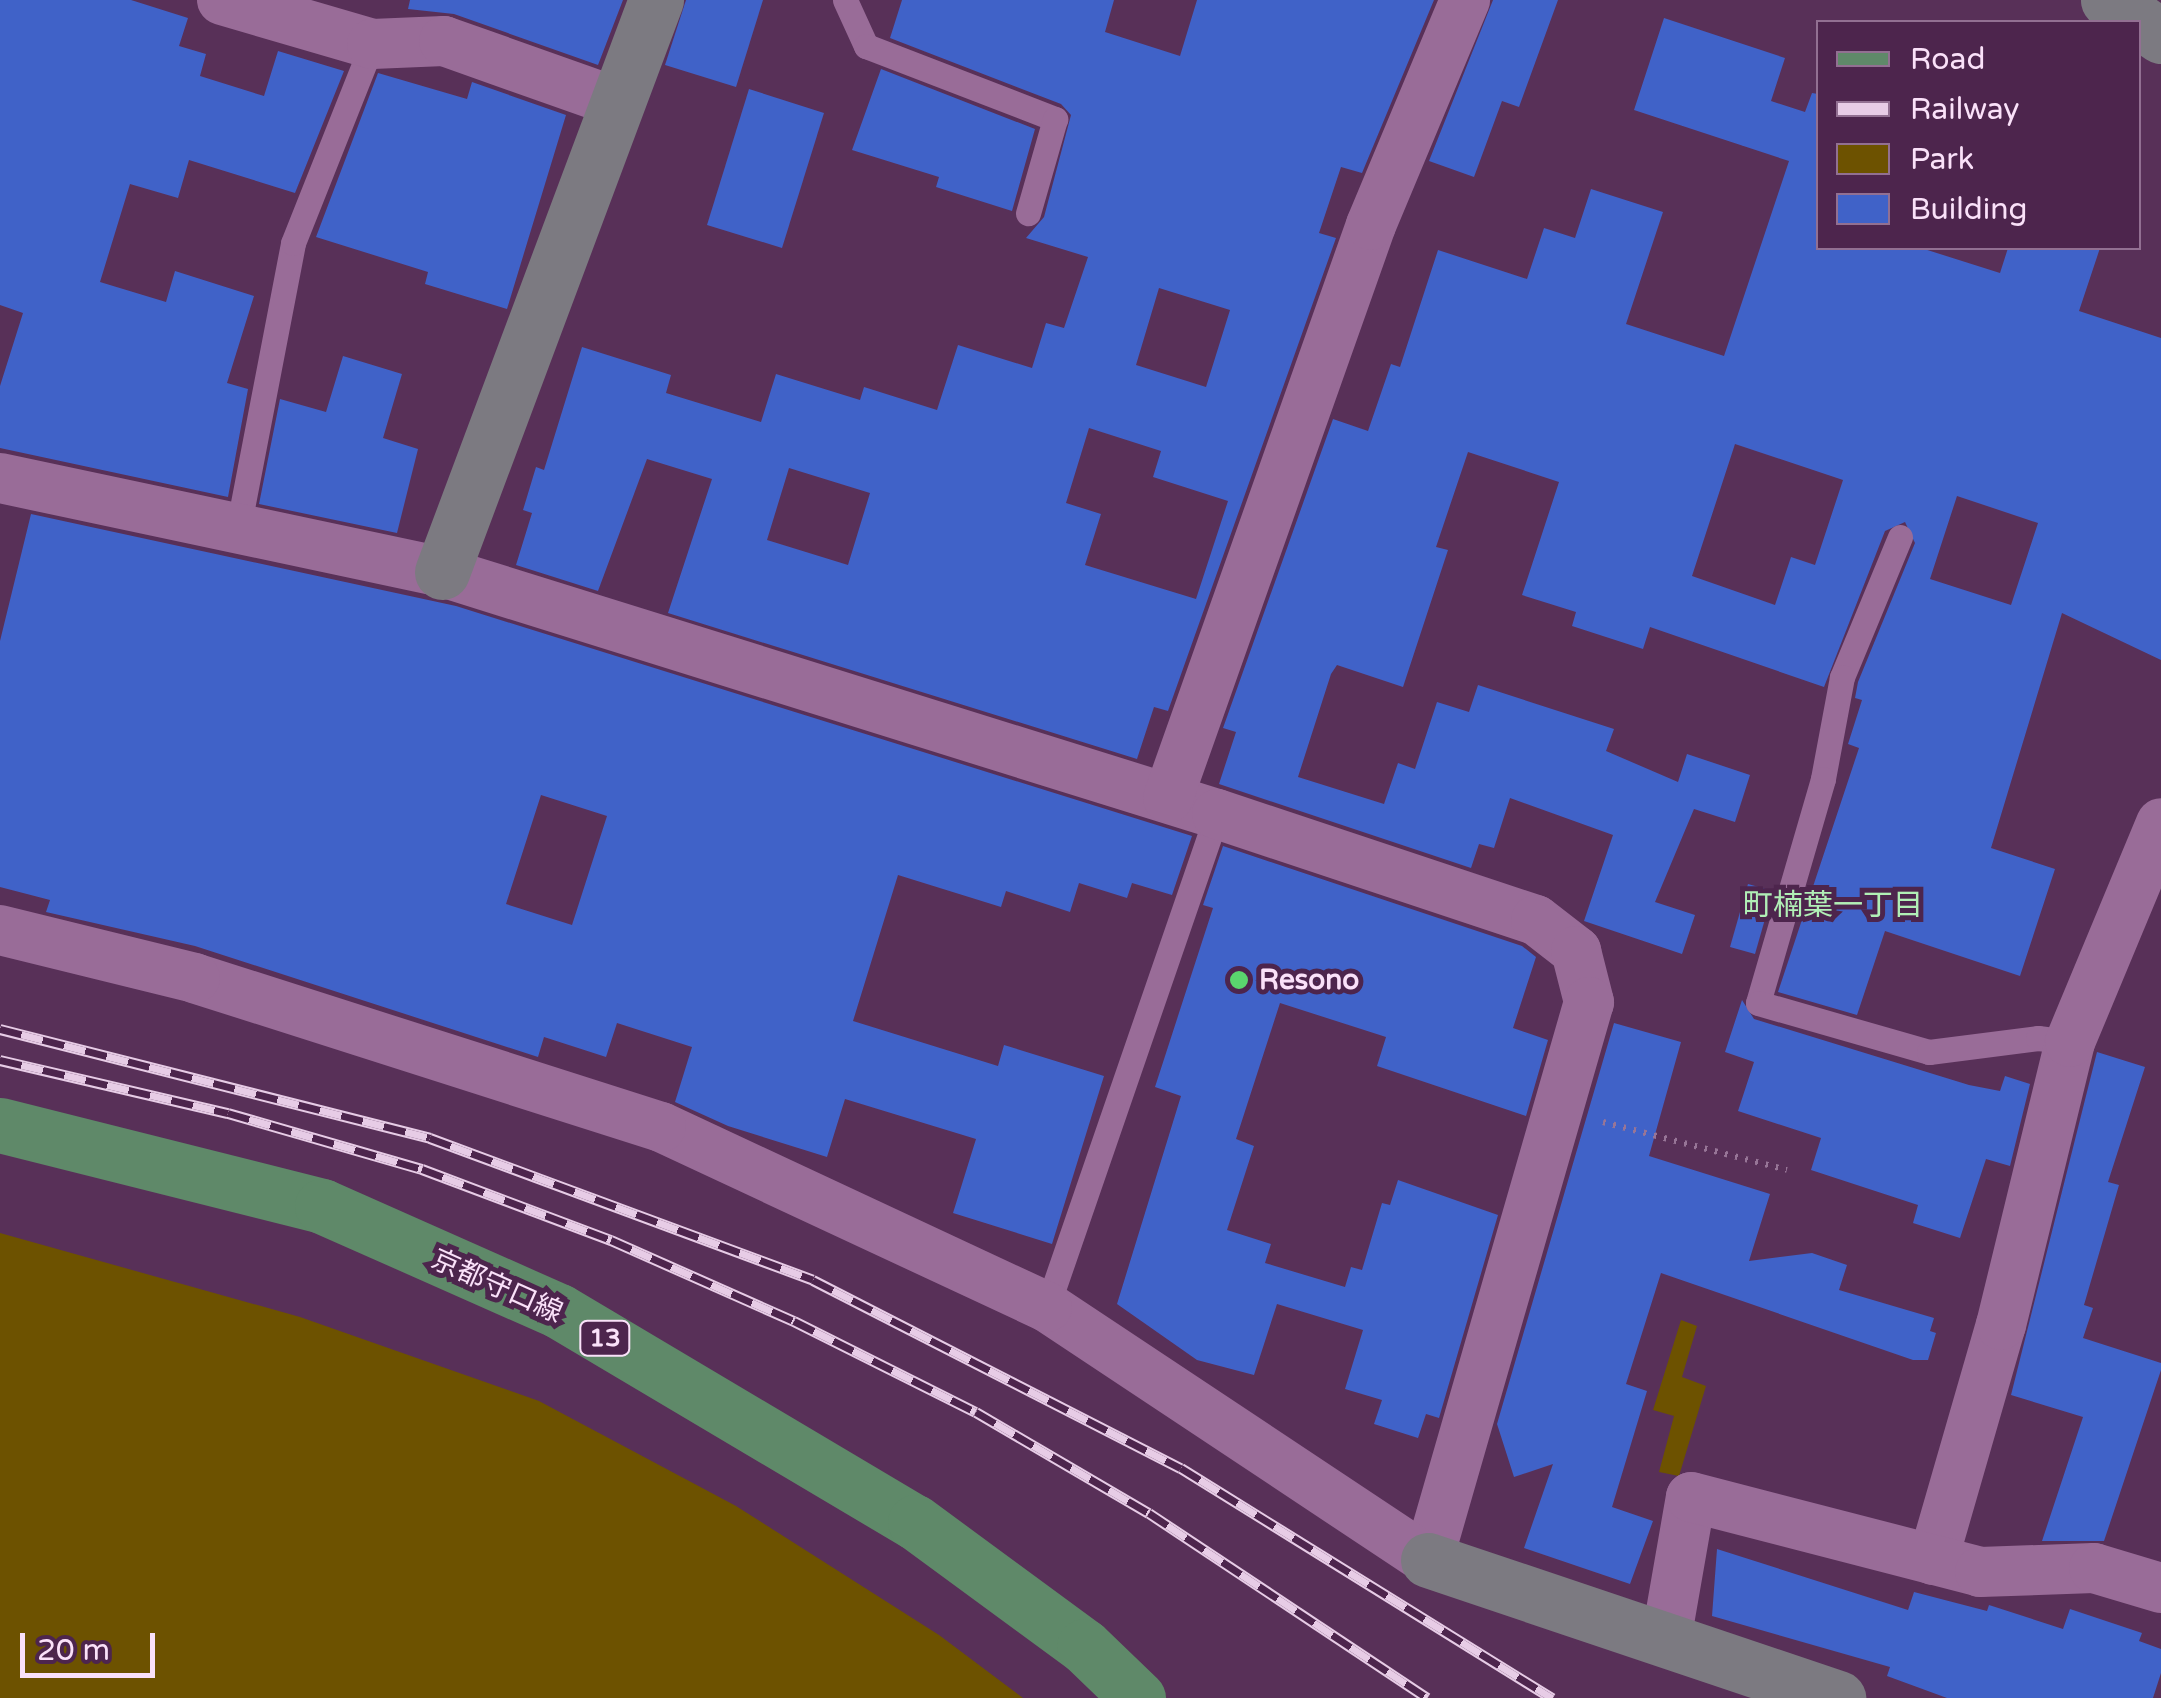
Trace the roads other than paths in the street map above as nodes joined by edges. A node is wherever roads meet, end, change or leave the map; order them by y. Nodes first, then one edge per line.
1 (222, 0) edge
2 (656, 0) edge
3 (846, 0) edge
4 (1465, 0) edge
5 (2108, 0) edge
6 (2137, 20) edge
7 (372, 44) junction
8 (616, 102) junction
9 (1028, 213) dead end
10 (0, 478) edge
11 (238, 529) junction
12 (1900, 537) dead end
13 (442, 572) junction
14 (1168, 798) junction
15 (1217, 814) junction
16 (2161, 823) edge
17 (0, 930) edge
18 (2070, 1042) junction
19 (0, 1124) edge
20 (1047, 1307) junction
21 (1428, 1560) junction
22 (1933, 1560) junction
23 (2161, 1588) edge
24 (1666, 1640) junction
25 (1084, 1646) junction
26 (1138, 1698) edge
27 (1166, 1698) edge
28 (1838, 1698) edge

1 - 7 street
2 - 8 street
3 - 9 lane
4 - 14 street
5 - 6 street
7 - 8 street
7 - 11 lane
8 - 13 street
10 - 11 street
11 - 13 street
12 - 18 lane
13 - 14 street
14 - 15 street
15 - 20 lane
15 - 21 street
16 - 18 street
17 - 20 street
18 - 22 street
19 - 25 main road, 京都守口線 / 13
20 - 21 street
21 - 24 street
22 - 23 street
22 - 24 street
24 - 28 street
25 - 26 main road, 京都守口線 / 13
25 - 27 main road

